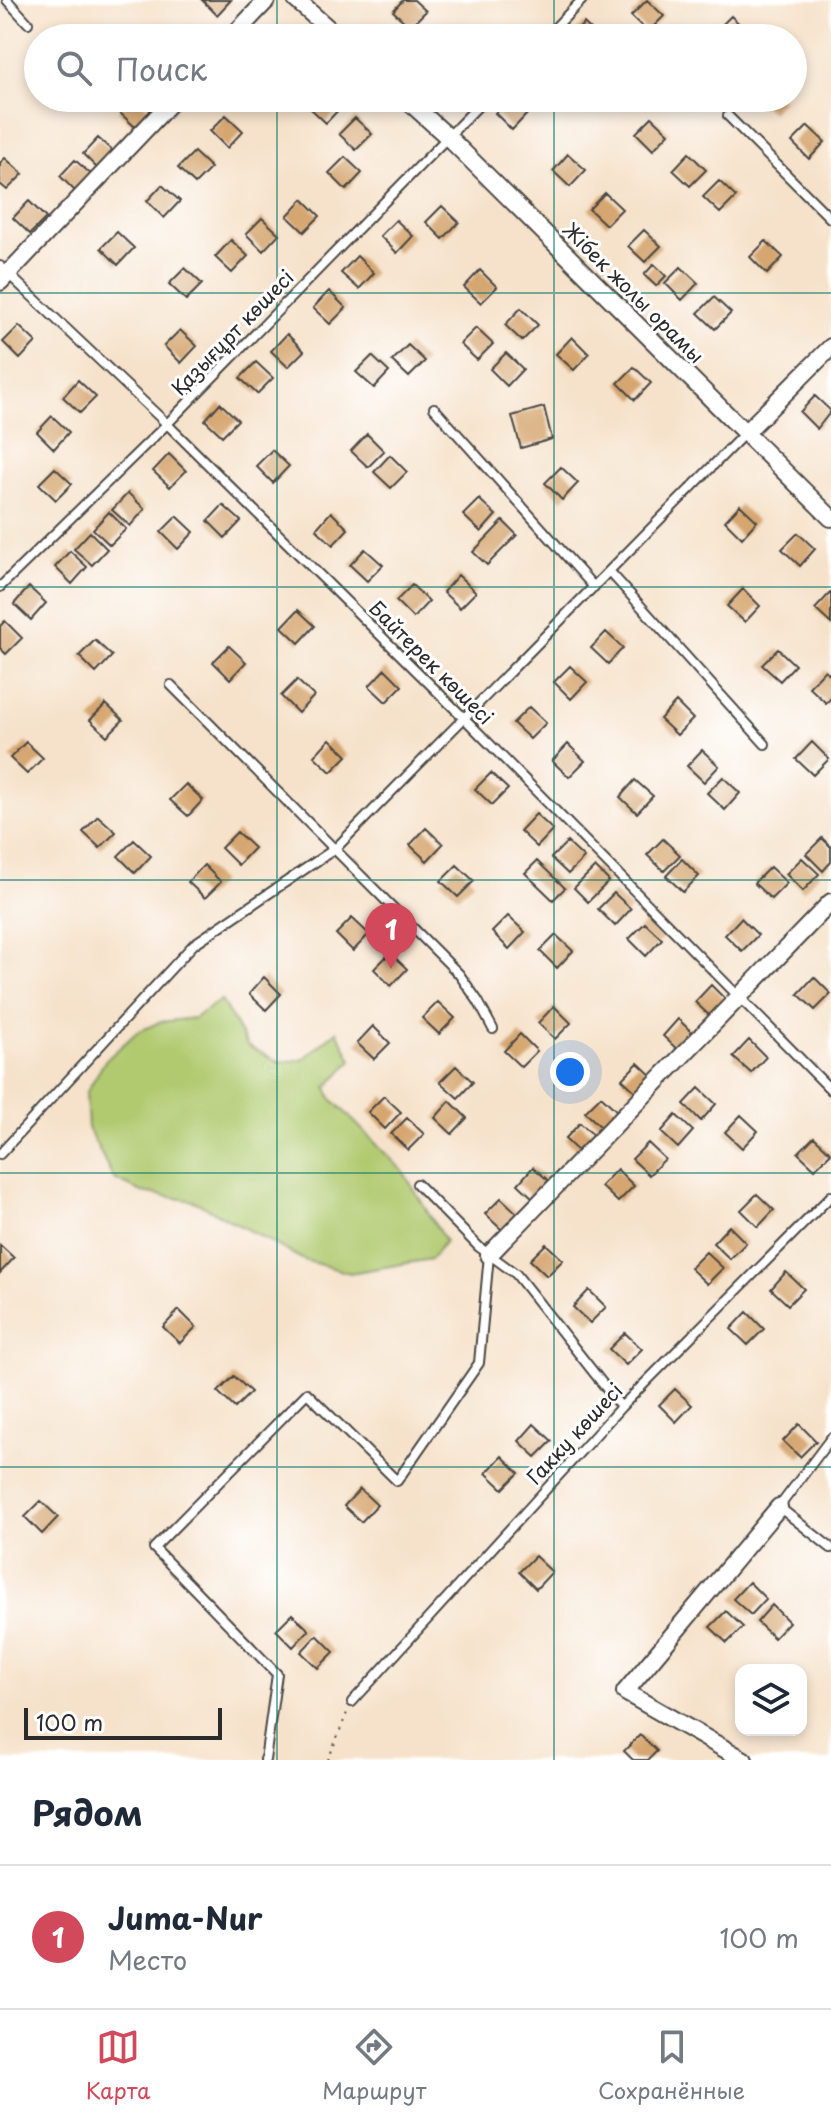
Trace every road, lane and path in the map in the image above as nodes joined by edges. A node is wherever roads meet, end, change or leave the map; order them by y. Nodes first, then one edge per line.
1 (7, 0) edge
2 (267, 0) edge
3 (296, 0) edge
4 (582, 0) edge
5 (28, 23) dead end
6 (244, 24) edge
7 (323, 24) edge
8 (559, 24) edge
9 (161, 112) edge
10 (420, 112) edge
11 (472, 112) edge
12 (728, 116) dead end
13 (448, 137) junction
14 (831, 219) edge
15 (3, 274) edge
16 (831, 347) edge
17 (434, 408) dead end
18 (167, 424) junction
19 (746, 432) junction
20 (831, 518) edge
21 (610, 572) junction
22 (0, 587) edge
23 (594, 587) junction
24 (171, 685) dead end
25 (464, 718) junction
26 (765, 744) dead end
27 (336, 848) junction
28 (831, 902) edge
29 (739, 997) junction
30 (493, 1029) dead end
31 (831, 1090) edge
32 (0, 1154) edge
33 (417, 1184) dead end
34 (831, 1196) edge
35 (489, 1255) junction
36 (621, 1407) junction
37 (831, 1438) edge
38 (779, 1507) junction
39 (831, 1548) edge
40 (352, 1702) joint
41 (265, 1760) edge
42 (328, 1760) edge
43 (744, 1760) edge

1 - 5 lane
2 - 6 street
3 - 7 street
4 - 8 lane
9 - 15 street
10 - 13 street, Жібек жолы орамы
11 - 13 lane, Қазығұрт көшесі
12 - 14 lane
13 - 18 lane, Қазығұрт көшесі
13 - 19 street, Жібек жолы орамы
15 - 18 lane, Байтерек көшесі
16 - 19 street
17 - 23 lane
18 - 22 lane, Қазығұрт көшесі
18 - 25 lane, Байтерек көшесі
19 - 20 street, Жібек жолы орамы
19 - 21 lane
21 - 23 lane
21 - 26 lane
23 - 25 lane
24 - 27 lane
25 - 27 lane
25 - 29 lane, Байтерек көшесі
27 - 30 lane
27 - 32 lane
28 - 29 street
29 - 31 lane, Байтерек көшесі
29 - 35 street
33 - 35 lane
34 - 36 lane, Гакку көшесі
35 - 36 lane
35 - 41 lane
36 - 40 lane, Гакку көшесі
37 - 38 lane
38 - 39 lane
38 - 43 street
40 - 42 path

